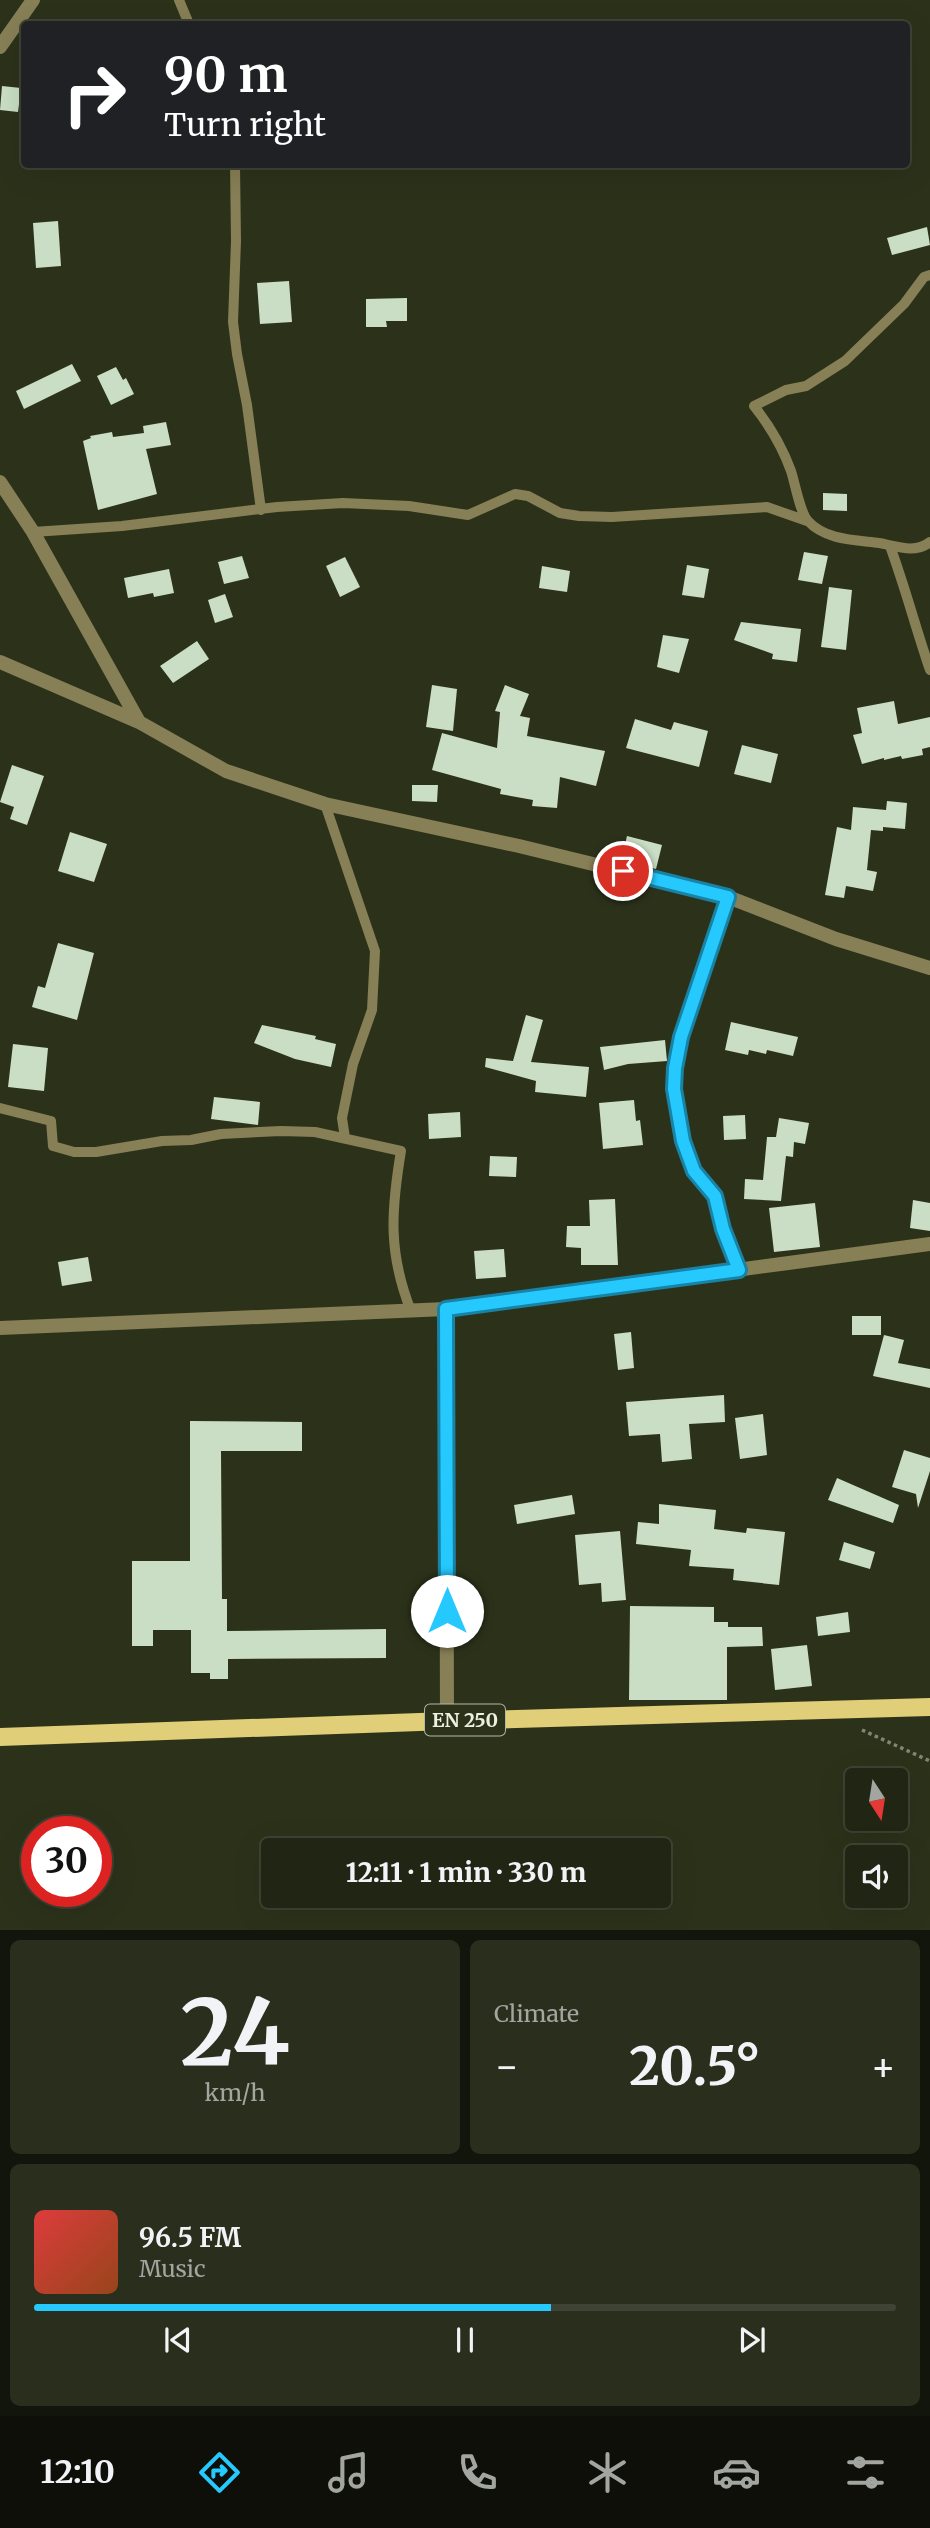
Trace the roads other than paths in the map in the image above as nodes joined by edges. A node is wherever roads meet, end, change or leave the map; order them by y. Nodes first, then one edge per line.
1 (33, 0) edge
2 (179, 0) edge
3 (188, 21) edge
4 (0, 47) edge
5 (235, 168) edge
6 (930, 275) edge
7 (0, 482) edge
8 (261, 510) junction
9 (807, 521) junction
10 (33, 532) junction
11 (930, 542) edge
12 (890, 546) junction
13 (0, 662) edge
14 (930, 670) edge
15 (139, 722) junction
16 (325, 804) junction
17 (728, 897) junction
18 (930, 968) edge
19 (0, 1108) edge
20 (345, 1138) junction
21 (930, 1244) edge
22 (739, 1270) junction
23 (446, 1309) junction
24 (411, 1311) junction
25 (0, 1328) edge
26 (930, 1707) edge
27 (447, 1721) junction
28 (0, 1737) edge

1 - 4 street
2 - 3 lane
5 - 8 lane
6 - 9 lane
7 - 10 street
8 - 9 lane
8 - 10 lane
9 - 12 lane
10 - 15 street
11 - 12 lane
12 - 14 lane
13 - 15 street
15 - 16 street
16 - 17 street
16 - 20 lane
17 - 18 street
17 - 22 lane
19 - 20 lane
20 - 24 lane
21 - 22 street
22 - 23 street
23 - 24 street
23 - 27 street
24 - 25 street
26 - 27 main road, EN 250
27 - 28 main road, EN 250

